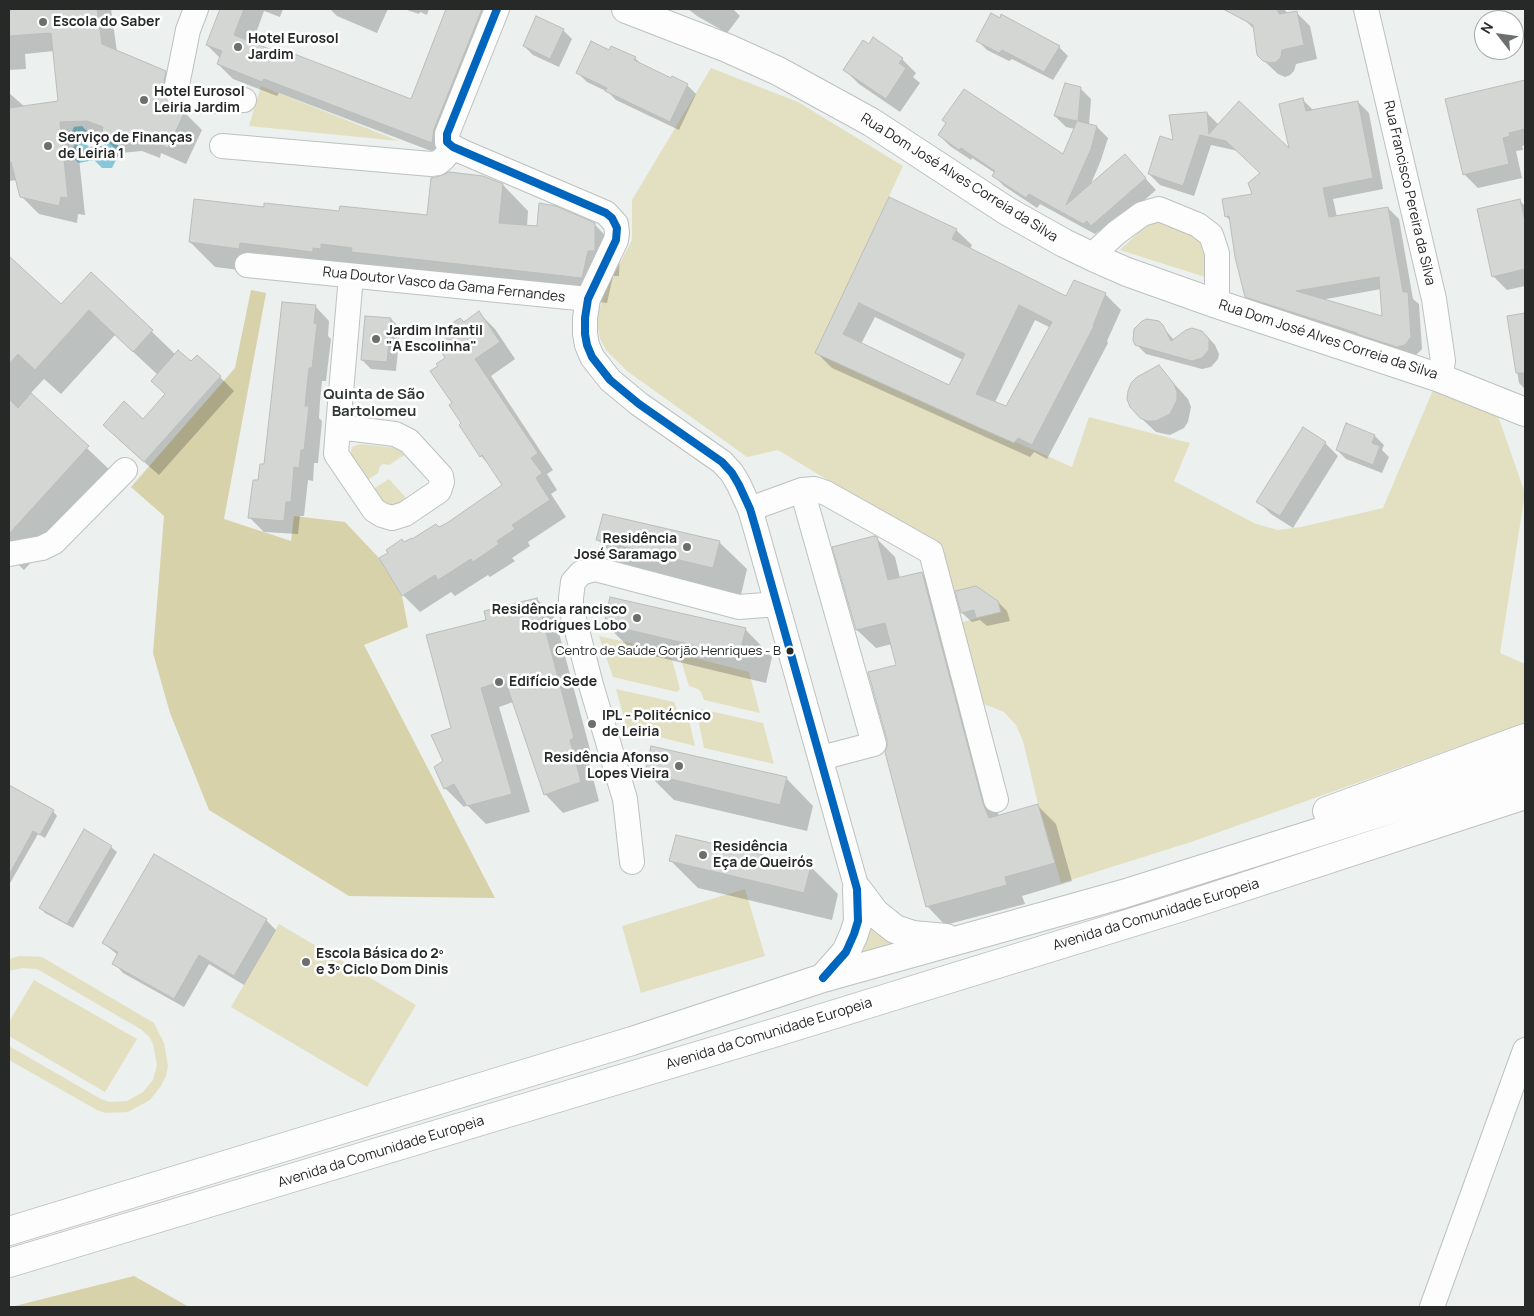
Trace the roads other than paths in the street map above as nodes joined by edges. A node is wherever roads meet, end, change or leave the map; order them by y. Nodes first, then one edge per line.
1 (196, 9) edge
2 (497, 9) edge
3 (626, 9) edge
4 (1366, 9) edge
5 (244, 100) dead end
6 (222, 146) dead end
7 (453, 147) junction
8 (1095, 258) junction
9 (248, 265) dead end
10 (351, 276) junction
11 (588, 300) junction
12 (1217, 304) junction
13 (1440, 378) junction
14 (1525, 412) edge
15 (338, 427) junction
16 (124, 470) dead end
17 (802, 490) junction
18 (750, 509) junction
19 (9, 554) edge
20 (777, 604) junction
21 (1525, 738) edge
22 (821, 758) junction
23 (1525, 767) edge
24 (1525, 795) edge
25 (996, 800) dead end
26 (1525, 812) edge
27 (1254, 852) junction
28 (632, 862) dead end
29 (857, 889) junction
30 (1182, 907) junction
31 (963, 939) junction
32 (823, 978) junction
33 (1525, 1050) edge
34 (9, 1230) edge
35 (9, 1264) edge
36 (1432, 1307) edge

1 - 5 street
2 - 7 street
3 - 8 main road, Rua Dom José Alves Correia da Silva
4 - 13 street, Rua Francisco Pereira da Silva
6 - 7 street
7 - 11 street
8 - 12 main road, Rua Dom José Alves Correia da Silva
8 - 12 street
9 - 10 street, Rua Doutor Vasco da Gama Fernandes
10 - 11 street, Rua Doutor Vasco da Gama Fernandes
10 - 15 street
11 - 18 street
12 - 13 main road, Rua Dom José Alves Correia da Silva
13 - 14 main road, Rua Dom José Alves Correia da Silva
15 - 15 street
16 - 19 street
17 - 18 street
17 - 22 street
17 - 25 street
18 - 20 street
20 - 22 street
20 - 28 street
21 - 27 main road
22 - 29 street
23 - 27 main road
24 - 30 main road, Avenida da Comunidade Europeia
26 - 30 main road
27 - 31 main road
29 - 31 main road
29 - 32 main road
30 - 35 main road, Avenida da Comunidade Europeia
31 - 32 main road
32 - 34 main road
33 - 36 street

